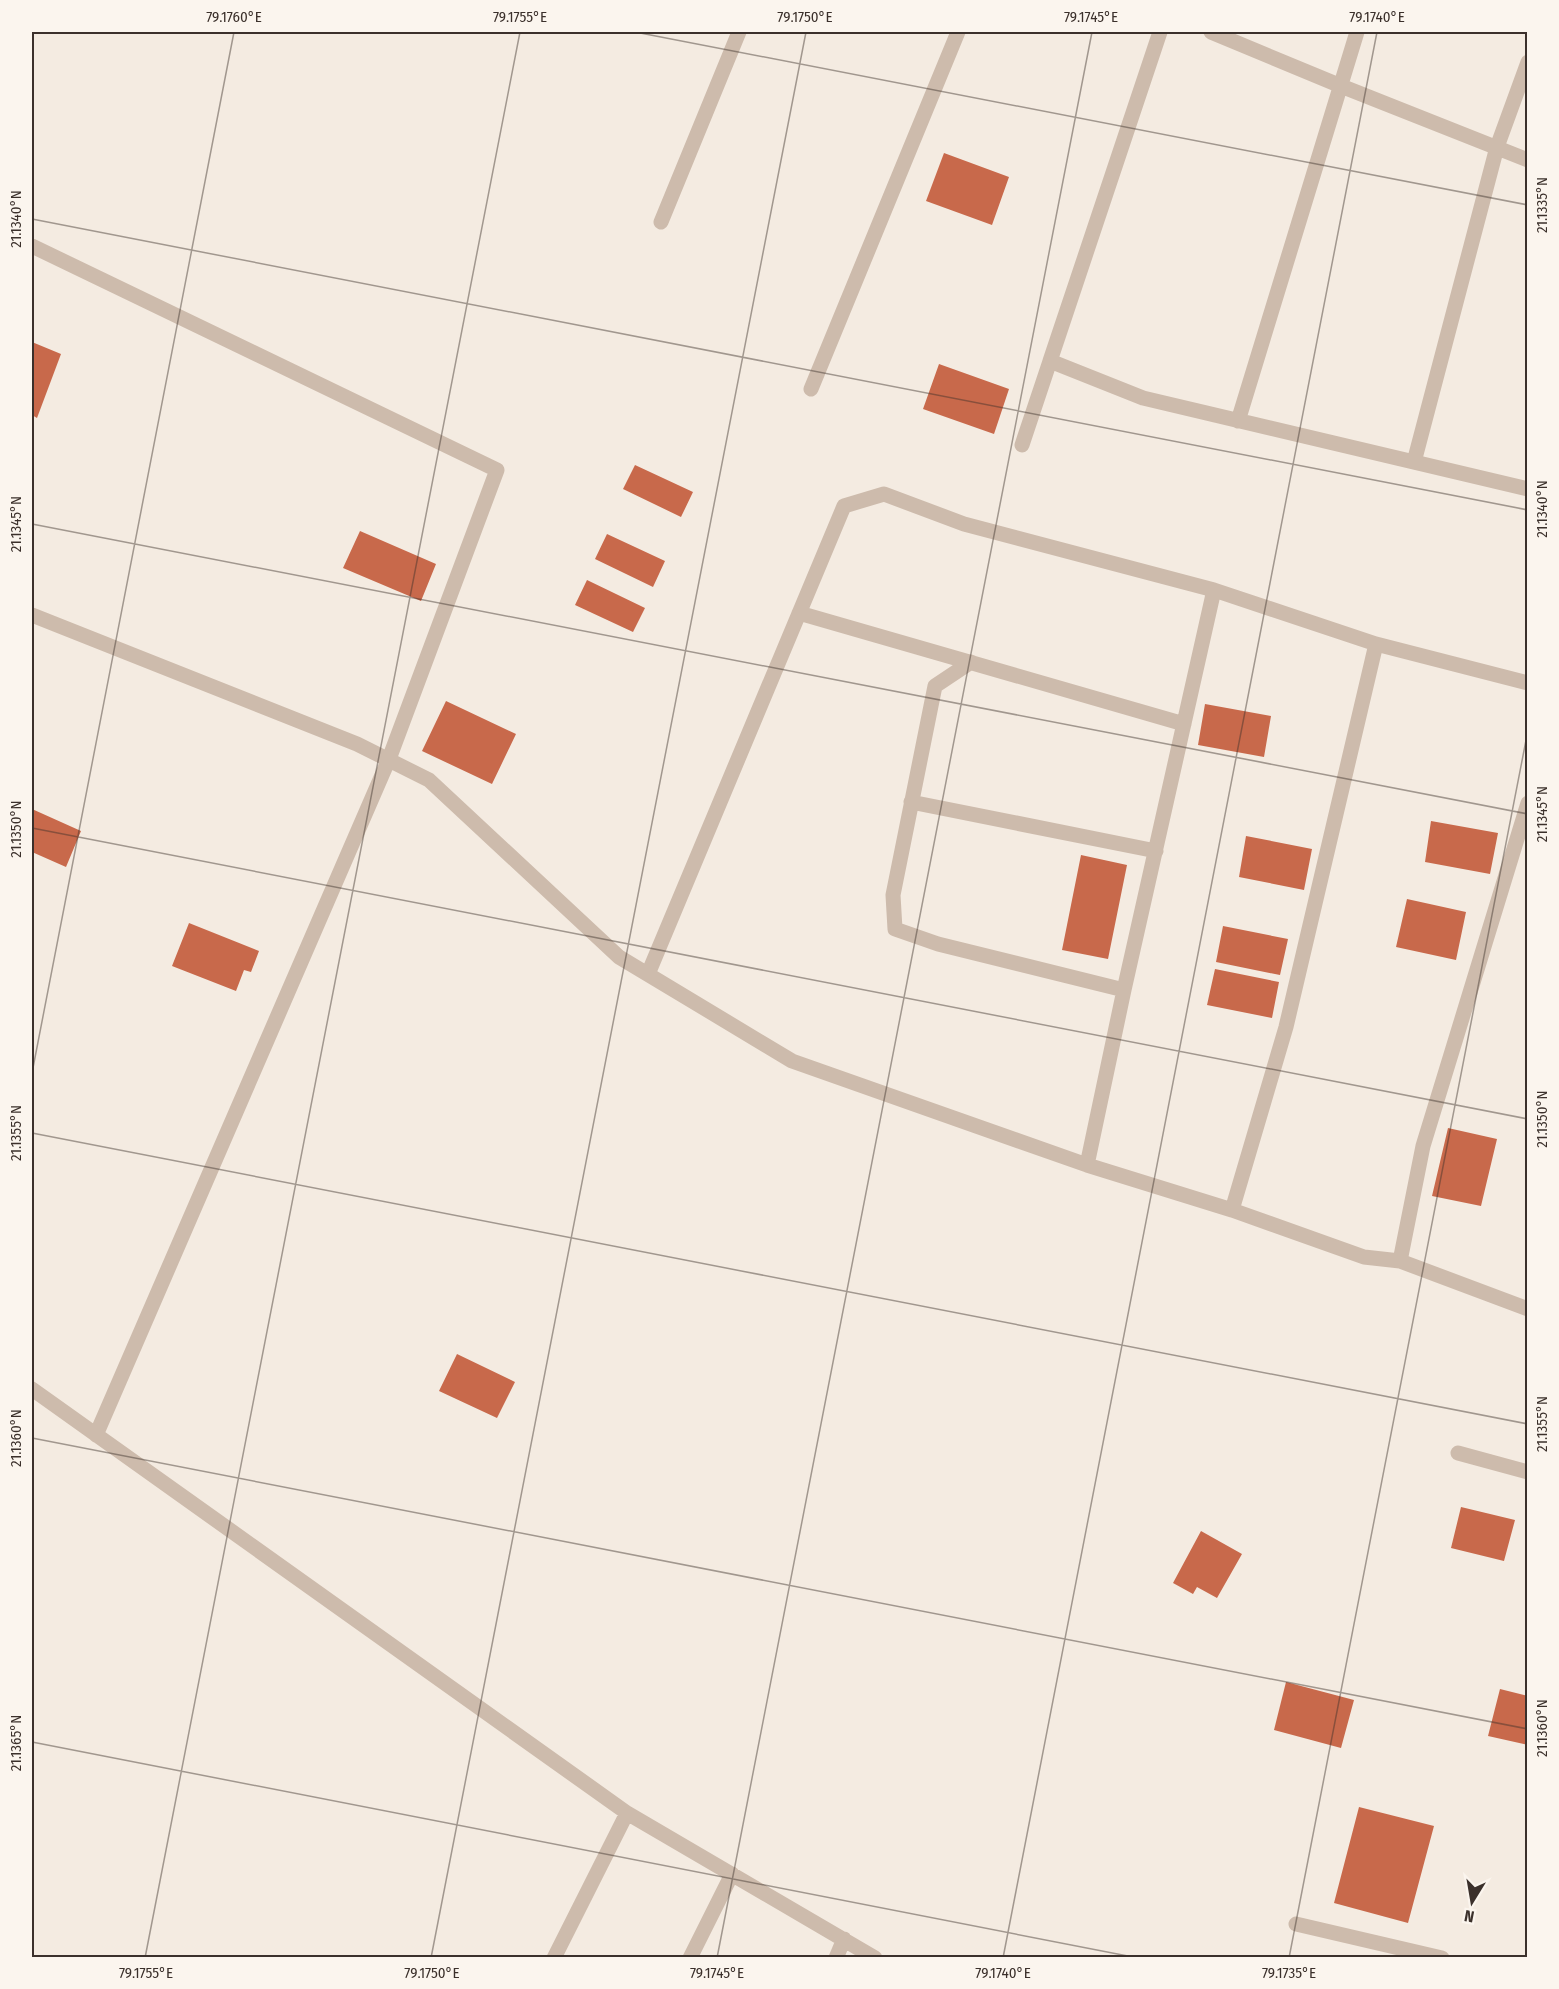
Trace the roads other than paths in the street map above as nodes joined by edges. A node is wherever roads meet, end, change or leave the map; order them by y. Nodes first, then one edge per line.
1 (739, 32) edge
2 (958, 32) edge
3 (1160, 32) edge
4 (1211, 32) edge
5 (1358, 32) edge
6 (1527, 62) edge
7 (1341, 86) junction
8 (1497, 147) junction
9 (1527, 160) edge
10 (661, 222) dead end
11 (32, 246) edge
12 (1050, 361) junction
13 (811, 389) dead end
14 (1238, 421) junction
15 (1022, 445) dead end
16 (1414, 462) junction
17 (1527, 489) edge
18 (1214, 590) junction
19 (799, 613) junction
20 (32, 615) edge
21 (1376, 644) junction
22 (971, 662) junction
23 (1527, 683) edge
24 (1185, 724) junction
25 (389, 759) junction
26 (912, 802) junction
27 (1527, 803) edge
28 (1156, 851) junction
29 (648, 974) junction
30 (1124, 990) junction
31 (1087, 1165) junction
32 (1232, 1210) junction
33 (1400, 1261) junction
34 (1527, 1309) edge
35 (32, 1389) edge
36 (96, 1435) junction
37 (1458, 1453) dead end
38 (1527, 1472) edge
39 (627, 1813) junction
40 (732, 1874) junction
41 (1296, 1924) dead end
42 (844, 1940) junction
43 (554, 1958) edge
44 (690, 1958) edge
45 (836, 1958) edge
46 (875, 1958) edge
47 (1442, 1958) edge

1 - 10 street
2 - 13 street
3 - 12 street
4 - 7 street
5 - 7 street
6 - 8 street
7 - 8 street
7 - 14 street
8 - 9 street
8 - 16 street
11 - 25 street
12 - 14 street
12 - 15 street
14 - 16 street
16 - 17 street
18 - 19 street
18 - 21 street
18 - 24 street
19 - 22 street
19 - 29 street
20 - 25 street
21 - 23 street
21 - 32 street
22 - 24 street
22 - 26 street
24 - 28 street
25 - 29 street
25 - 36 street
26 - 28 street
26 - 30 street
27 - 33 street
28 - 30 street
29 - 31 street
30 - 31 street
31 - 32 street
32 - 33 street
33 - 34 street
35 - 36 street
36 - 39 street
37 - 38 street
39 - 40 street
39 - 43 street
40 - 42 street
40 - 44 street
41 - 47 street
42 - 45 street
42 - 46 street

